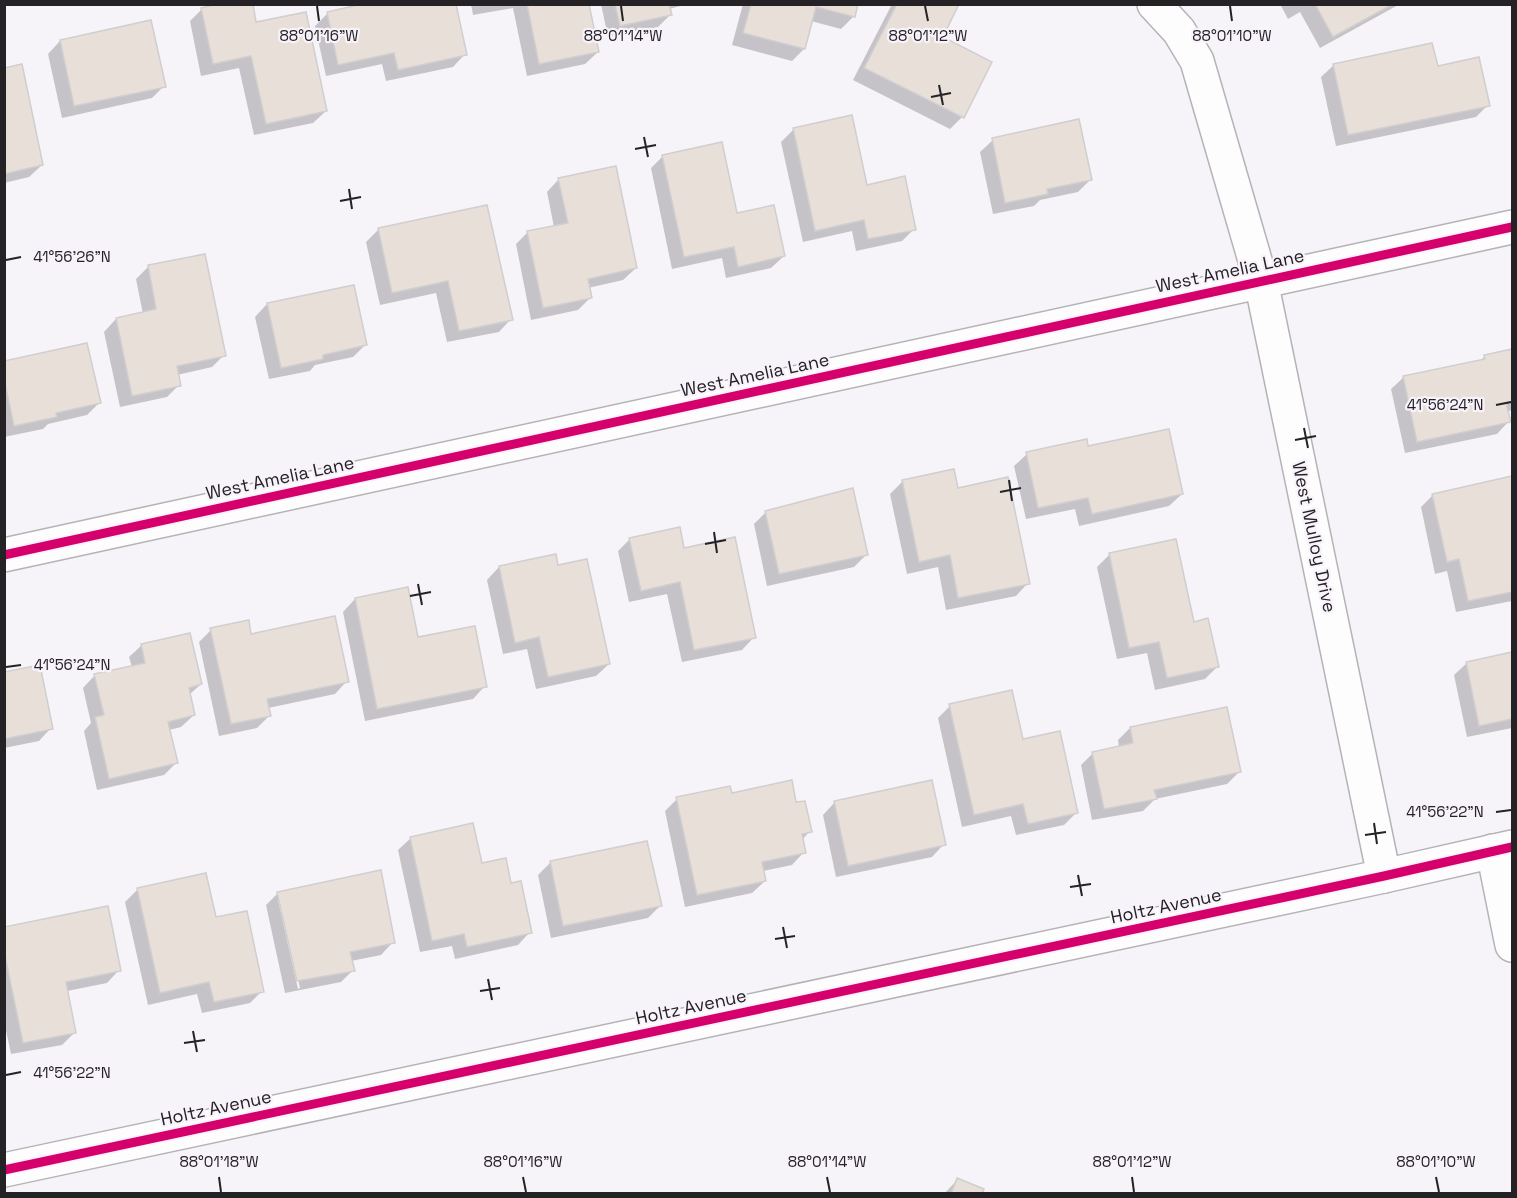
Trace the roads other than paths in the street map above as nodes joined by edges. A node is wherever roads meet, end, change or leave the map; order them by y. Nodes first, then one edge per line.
1 (1154, 4) edge
2 (1512, 227) edge
3 (1261, 281) junction
4 (4, 555) edge
5 (1503, 849) edge
6 (1384, 876) junction
7 (1512, 945) edge
8 (4, 1170) edge

1 - 3 street, West Mulloy Drive
2 - 3 street, West Amelia Lane
3 - 4 street, West Amelia Lane
3 - 6 street, West Mulloy Drive
5 - 6 street, Holtz Avenue
5 - 7 street
6 - 8 street, Holtz Avenue

